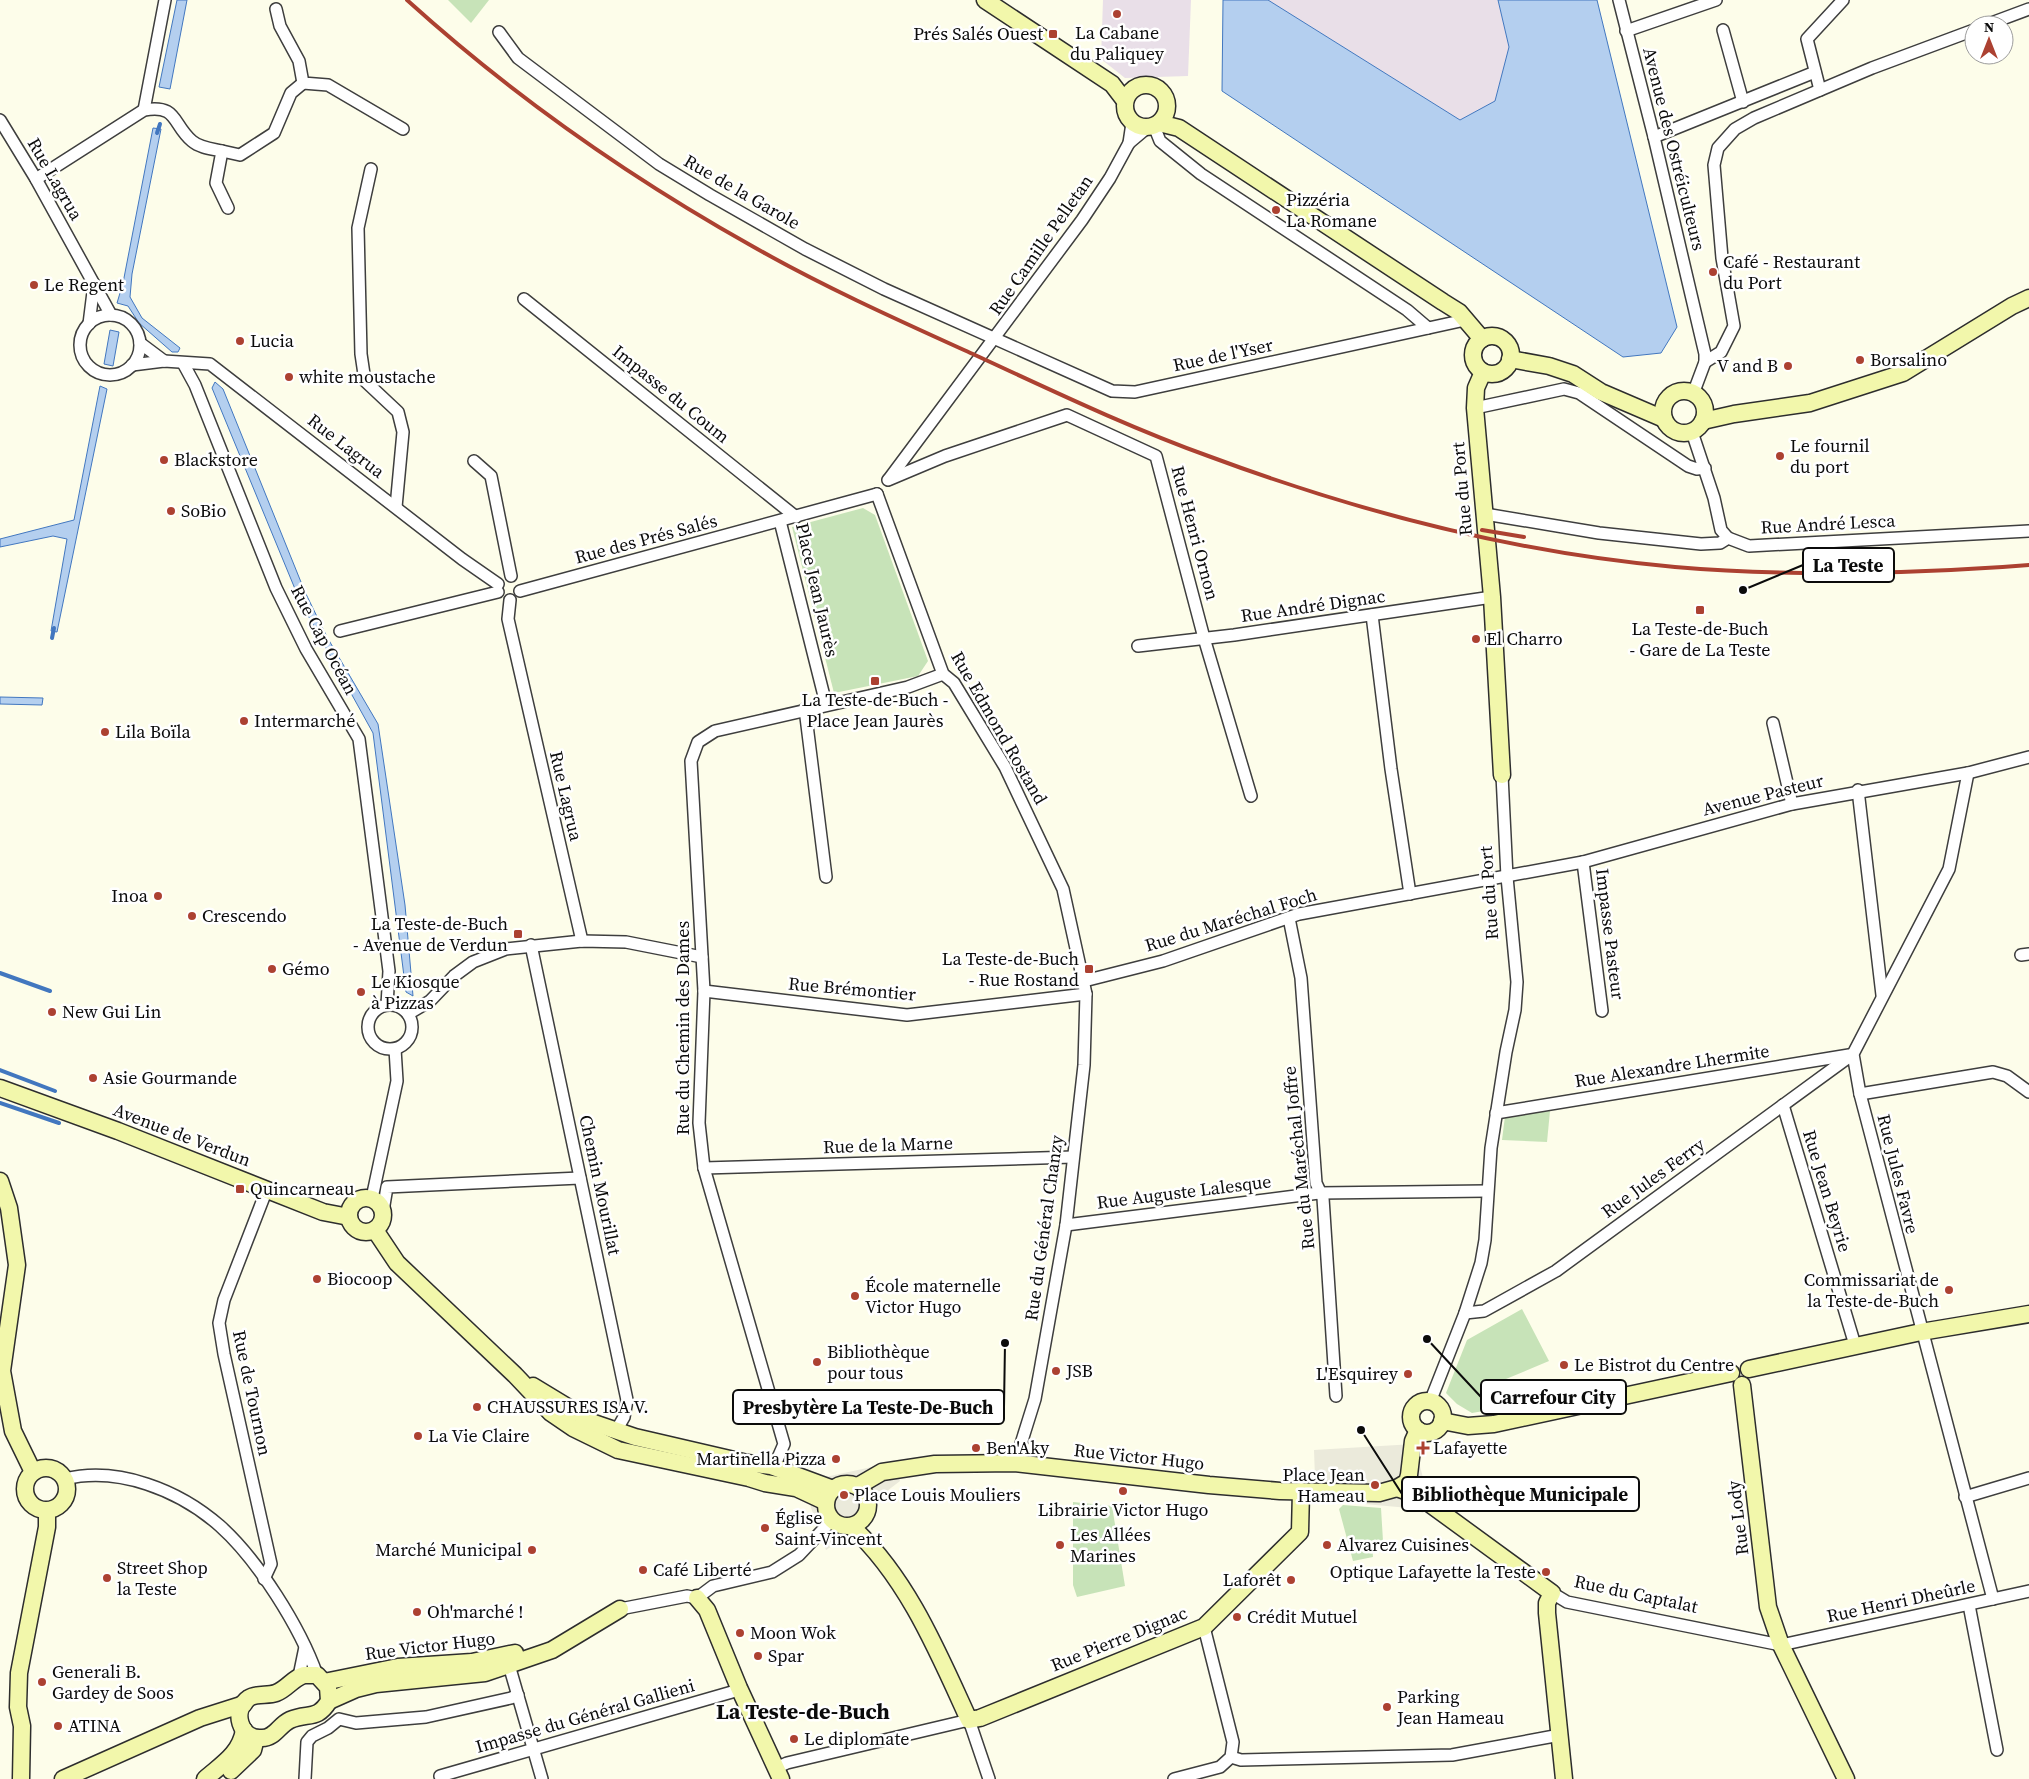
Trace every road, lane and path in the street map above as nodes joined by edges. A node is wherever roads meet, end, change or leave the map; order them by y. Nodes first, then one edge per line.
1 (166, 0) edge
2 (985, 0) edge
3 (1619, 0) edge
4 (1716, 0) edge
5 (1843, 0) edge
6 (276, 9) dead end
7 (2029, 9) edge
8 (2013, 15) edge
9 (1723, 30) dead end
10 (1626, 31) junction
11 (499, 32) dead end
12 (1964, 34) edge
13 (1815, 72) junction
14 (303, 83) junction
15 (1112, 84) junction
16 (1137, 87) junction
17 (1820, 90) junction
18 (1125, 101) junction
19 (1743, 102) junction
20 (1167, 108) junction
21 (144, 110) junction
22 (0, 120) edge
23 (1132, 123) junction
24 (1154, 126) junction
25 (1179, 128) junction
26 (403, 129) dead end
27 (1654, 137) junction
28 (1129, 143) junction
29 (222, 152) junction
30 (372, 169) dead end
31 (36, 179) junction
32 (228, 208) dead end
33 (94, 283) junction
34 (2029, 298) edge
35 (524, 299) dead end
36 (111, 315) junction
37 (1465, 320) junction
38 (89, 324) junction
39 (1428, 328) junction
40 (996, 338) junction
41 (1482, 339) junction
42 (140, 343) junction
43 (1510, 359) junction
44 (164, 361) junction
45 (1705, 362) junction
46 (183, 363) junction
47 (132, 365) junction
48 (1484, 372) junction
49 (1670, 398) junction
50 (1629, 404) junction
51 (1475, 408) junction
52 (1698, 413) junction
53 (1664, 419) junction
54 (474, 461) dead end
55 (1705, 468) junction
56 (888, 480) junction
57 (877, 494) junction
58 (396, 507) junction
59 (1485, 514) junction
60 (796, 517) junction
61 (780, 521) junction
62 (2029, 531) edge
63 (1728, 538) junction
64 (510, 576) junction
65 (498, 588) junction
66 (520, 592) junction
67 (1492, 597) junction
68 (510, 600) junction
69 (1372, 615) junction
70 (340, 631) dead end
71 (1204, 638) junction
72 (1138, 646) dead end
73 (943, 674) junction
74 (826, 704) junction
75 (805, 709) junction
76 (1773, 722) dead end
77 (2029, 757) edge
78 (1968, 773) junction
79 (1502, 775) joint
80 (1858, 790) junction
81 (1252, 796) dead end
82 (1792, 804) junction
83 (1583, 862) junction
84 (826, 877) dead end
85 (1507, 877) junction
86 (1410, 894) junction
87 (1289, 918) junction
88 (582, 942) junction
89 (531, 945) junction
90 (702, 957) junction
91 (1084, 981) junction
92 (704, 990) junction
93 (1086, 994) junction
94 (1882, 995) junction
95 (387, 1005) junction
96 (1602, 1011) dead end
97 (408, 1014) junction
98 (396, 1049) junction
99 (1853, 1054) junction
100 (0, 1088) edge
101 (2029, 1092) edge
102 (1860, 1094) junction
103 (1783, 1105) junction
104 (1496, 1113) junction
105 (1072, 1158) junction
106 (704, 1168) junction
107 (580, 1178) junction
108 (0, 1182) edge
109 (267, 1189) junction
110 (1486, 1191) junction
111 (1319, 1192) junction
112 (372, 1198) junction
113 (384, 1211) junction
114 (349, 1217) junction
115 (1066, 1225) junction
116 (375, 1230) junction
117 (1465, 1312) junction
118 (2029, 1314) edge
119 (1921, 1332) junction
120 (1855, 1345) junction
121 (515, 1375) junction
122 (1736, 1379) junction
123 (1336, 1396) dead end
124 (1430, 1402) junction
125 (1442, 1421) junction
126 (1415, 1424) junction
127 (616, 1431) junction
128 (1015, 1463) junction
129 (766, 1465) junction
130 (33, 1472) junction
131 (2029, 1478) edge
132 (65, 1479) junction
133 (756, 1481) junction
134 (858, 1486) junction
135 (1398, 1488) junction
136 (1301, 1491) junction
137 (830, 1495) junction
138 (1965, 1498) junction
139 (46, 1511) junction
140 (832, 1520) junction
141 (851, 1526) junction
142 (264, 1579) junction
143 (2029, 1591) edge
144 (1552, 1593) junction
145 (697, 1598) junction
146 (1992, 1599) junction
147 (1969, 1605) junction
148 (620, 1609) junction
149 (1204, 1627) junction
150 (1780, 1645) junction
151 (305, 1647) junction
152 (509, 1666) junction
153 (299, 1676) junction
154 (320, 1679) junction
155 (739, 1688) junction
156 (518, 1695) junction
157 (329, 1701) junction
158 (244, 1704) junction
159 (18, 1707) junction
160 (969, 1720) junction
161 (179, 1727) junction
162 (247, 1731) junction
163 (1560, 1735) junction
164 (533, 1748) junction
165 (1997, 1750) dead end
166 (1231, 1757) junction
167 (779, 1774) edge
168 (440, 1776) dead end
169 (11, 1779) edge
170 (21, 1779) edge
171 (63, 1779) edge
172 (205, 1779) edge
173 (222, 1779) edge
174 (305, 1779) edge
175 (542, 1779) edge
176 (989, 1779) edge
177 (1174, 1779) edge
178 (1564, 1779) edge
179 (1845, 1779) edge

1 - 21 street
2 - 15 street
3 - 10 street, Avenue des Ostréiculteurs
4 - 10 street
5 - 13 street
6 - 14 street
7 - 8 street
9 - 19 street
10 - 27 street, Avenue des Ostréiculteurs
11 - 40 street, Rue de la Garole
12 - 17 street
13 - 17 street
13 - 19 street
14 - 26 street
14 - 29 street
15 - 16 street
15 - 18 street
16 - 18 street
16 - 20 street
17 - 45 street
18 - 23 street
19 - 27 street
20 - 24 street
20 - 25 street
21 - 29 street
21 - 31 street
22 - 31 street, Rue Lagrua
23 - 24 street
23 - 28 street, Rue Camille Pelletan
24 - 25 street
24 - 28 street, Rue Camille Pelletan
24 - 39 street
25 - 37 street
27 - 45 street, Avenue des Ostréiculteurs
28 - 40 street, Rue Camille Pelletan
29 - 32 street
30 - 58 street
31 - 33 street, Rue Lagrua
33 - 36 street, Rue Lagrua
33 - 38 street
34 - 52 street
35 - 60 street, Impasse du Coum
36 - 38 street
36 - 42 street
37 - 39 street, Rue de l'Yser
37 - 41 street
38 - 47 street
39 - 40 street, Rue de l'Yser
40 - 56 street, Rue Camille Pelletan
41 - 43 street
41 - 48 street
42 - 44 street
42 - 47 street
43 - 48 street
43 - 50 street
44 - 46 street, Rue Lagrua
44 - 47 street, Rue Lagrua
45 - 52 street, Avenue des Ostréiculteurs
46 - 58 street, Rue Lagrua
46 - 95 street, Rue Cap Océan
48 - 51 street, Rue du Port
49 - 50 street
49 - 52 street
49 - 53 street
50 - 53 street
51 - 55 street
51 - 59 street, Rue du Port
52 - 53 street
52 - 55 street
54 - 64 street
55 - 63 street
56 - 57 street
56 - 71 street, Rue Henri Ornon
57 - 60 street, Place Jean Jaurès
57 - 73 street, Rue Edmond Rostand
58 - 65 street, Rue Lagrua
59 - 63 street
59 - 67 street, Rue du Port
60 - 61 street, Place Jean Jaurès
61 - 66 street, Rue des Prés Salés
61 - 74 street, Place Jean Jaurès
62 - 63 street, Rue André Lesca
64 - 65 street
64 - 66 street
65 - 68 street
65 - 70 street
66 - 68 street
67 - 69 street, Rue André Dignac
67 - 79 street, Rue du Port
68 - 88 street, Rue Lagrua
69 - 71 street, Rue André Dignac
69 - 86 street
71 - 72 street, Rue André Dignac
71 - 81 street
73 - 74 street, Rue du Chemin des Dames
73 - 91 street, Rue Edmond Rostand
74 - 75 street, Rue du Chemin des Dames
75 - 84 street
75 - 90 street, Rue du Chemin des Dames
76 - 82 street
77 - 78 street, Avenue Pasteur
78 - 80 street, Avenue Pasteur
78 - 94 street
79 - 85 street, Rue du Port
80 - 82 street, Avenue Pasteur
80 - 94 street
82 - 83 street, Avenue Pasteur
83 - 85 street, Avenue Pasteur
83 - 96 street, Impasse Pasteur
85 - 86 street, Rue du Maréchal Foch
85 - 104 street, Rue du Port
86 - 87 street, Rue du Maréchal Foch
87 - 91 street, Rue du Maréchal Foch
87 - 111 street, Rue du Maréchal Joffre
88 - 89 street
88 - 90 street
89 - 97 street
89 - 107 street, Chemin Mourillat
90 - 92 street, Rue du Chemin des Dames
91 - 93 street, Rue Edmond Rostand
92 - 93 street, Rue Brémontier
92 - 106 street, Rue du Chemin des Dames
93 - 105 street, Rue du Général Chanzy
94 - 99 street
95 - 97 street
95 - 98 street
97 - 98 street
98 - 112 street
99 - 102 street, Rue Jules Favre
99 - 103 street, Rue Jules Ferry
99 - 104 street, Rue Alexandre Lhermite
100 - 109 street, Avenue de Verdun
101 - 102 street
102 - 119 street, Rue Jules Favre
103 - 117 street, Rue Jules Ferry
103 - 120 street, Rue Jean Beyrie
104 - 110 street, Rue du Port
105 - 106 street, Rue de la Marne
105 - 115 street, Rue du Général Chanzy
106 - 129 street, Rue du Chemin des Dames
107 - 113 street
107 - 127 street, Chemin Mourillat
108 - 130 street
109 - 114 street, Avenue de Verdun
109 - 142 street, Rue de Tournon
110 - 111 street, Rue Auguste Lalesque
110 - 117 street, Rue du Port
111 - 115 street, Rue Auguste Lalesque
111 - 123 street, Rue du Maréchal Joffre
112 - 113 street
112 - 114 street
113 - 116 street
114 - 116 street
115 - 128 street, Rue du Général Chanzy
116 - 121 street
117 - 124 street, Rue du Port
118 - 119 street
119 - 120 street
119 - 138 street, Rue Jules Favre
120 - 122 street
121 - 127 street
121 - 133 street
122 - 125 street
122 - 150 street, Rue Lody
124 - 125 street
124 - 126 street
125 - 126 street
126 - 135 street
127 - 129 street
128 - 134 street, Rue Victor Hugo
128 - 136 street, Rue Victor Hugo
129 - 133 street
129 - 137 street
130 - 132 street
130 - 139 street
131 - 138 street
132 - 139 street
132 - 142 street
133 - 137 street
134 - 137 street
134 - 141 street
135 - 136 street
135 - 144 street, Rue du Captalat
136 - 149 street, Rue Pierre Dignac
137 - 140 street
138 - 146 street, Rue Jules Favre
139 - 159 street
140 - 141 street
140 - 145 street
141 - 160 street
142 - 151 street
143 - 146 street, Rue Henri Dheûrle
144 - 150 street, Rue du Captalat
144 - 163 street
145 - 148 street, Rue Victor Hugo
145 - 155 street
146 - 147 street, Rue Henri Dheûrle
147 - 150 street, Rue Henri Dheûrle
147 - 165 street
148 - 152 street, Rue Victor Hugo
148 - 154 street, Rue Victor Hugo
149 - 160 street, Rue Pierre Dignac
149 - 166 street
150 - 179 street, Rue Lody
151 - 153 street
151 - 154 street
152 - 156 street
152 - 157 street, Rue Victor Hugo
153 - 154 street, Rue Victor Hugo
153 - 158 street
154 - 157 street
155 - 164 street, Impasse du Général Gallieni
155 - 167 street
156 - 164 street
156 - 174 street
157 - 162 street, Rue Victor Hugo
158 - 161 street
158 - 162 street
159 - 169 street
159 - 170 street
160 - 167 street
160 - 176 street
161 - 162 street
161 - 171 street
162 - 172 street
162 - 173 street
163 - 166 street
163 - 178 street
164 - 168 street, Impasse du Général Gallieni
164 - 175 street
166 - 177 street

